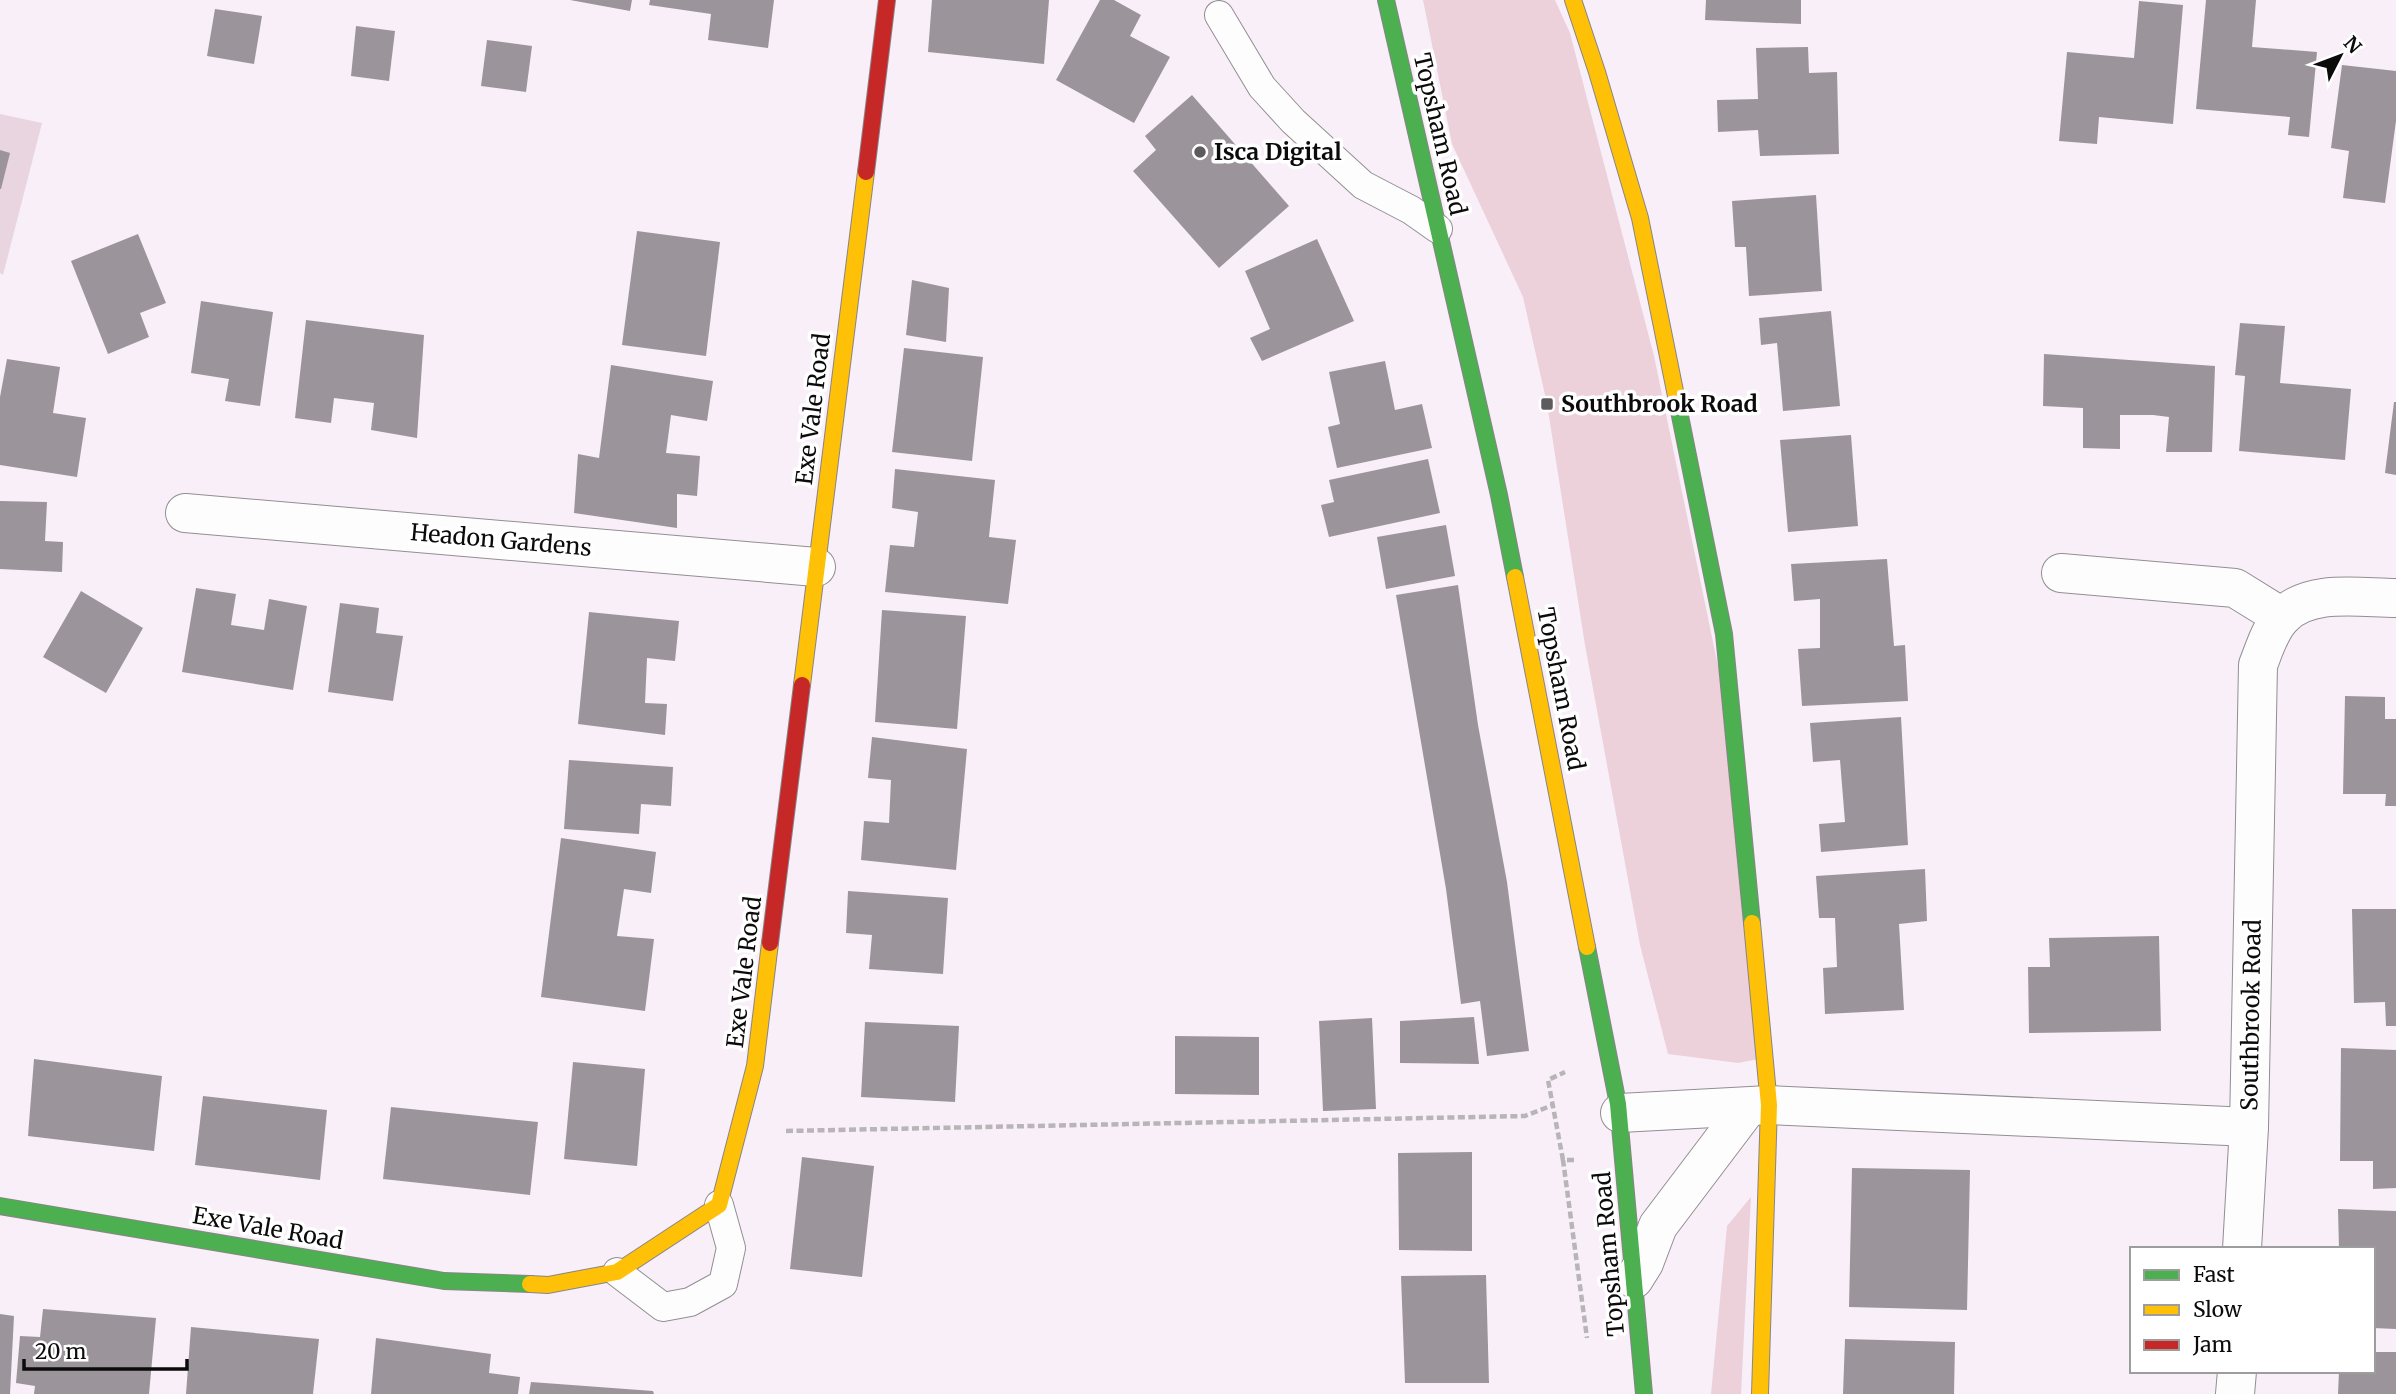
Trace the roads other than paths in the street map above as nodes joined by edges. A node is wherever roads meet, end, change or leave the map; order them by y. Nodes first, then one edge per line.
1 (887, 0) edge
2 (1386, 0) edge
3 (1573, 0) edge
4 (1219, 15) dead end
5 (1438, 229) junction
6 (185, 513) dead end
7 (816, 567) junction
8 (2061, 573) dead end
9 (2396, 598) edge
10 (2281, 617) junction
11 (1758, 1106) junction
12 (1620, 1113) junction
13 (2249, 1127) junction
14 (719, 1205) junction
15 (0, 1206) edge
16 (2242, 1247) edge
17 (617, 1272) junction
18 (1634, 1279) junction
19 (2236, 1373) edge
20 (1644, 1394) edge
21 (1760, 1394) edge
22 (2235, 1394) edge

1 - 7 street, Exe Vale Road
2 - 5 street, Topsham Road
3 - 11 street
4 - 5 lane
5 - 12 street, Topsham Road
6 - 7 street, Headon Gardens
7 - 14 street, Exe Vale Road
8 - 10 street
9 - 10 street
10 - 13 street, Southbrook Road
11 - 12 street, Southbrook Road
11 - 13 street, Southbrook Road
11 - 18 street
11 - 21 street
12 - 18 street, Topsham Road
13 - 16 street
14 - 17 street, Exe Vale Road
14 - 17 lane
15 - 17 street, Exe Vale Road
18 - 20 street, Topsham Road
19 - 22 street

